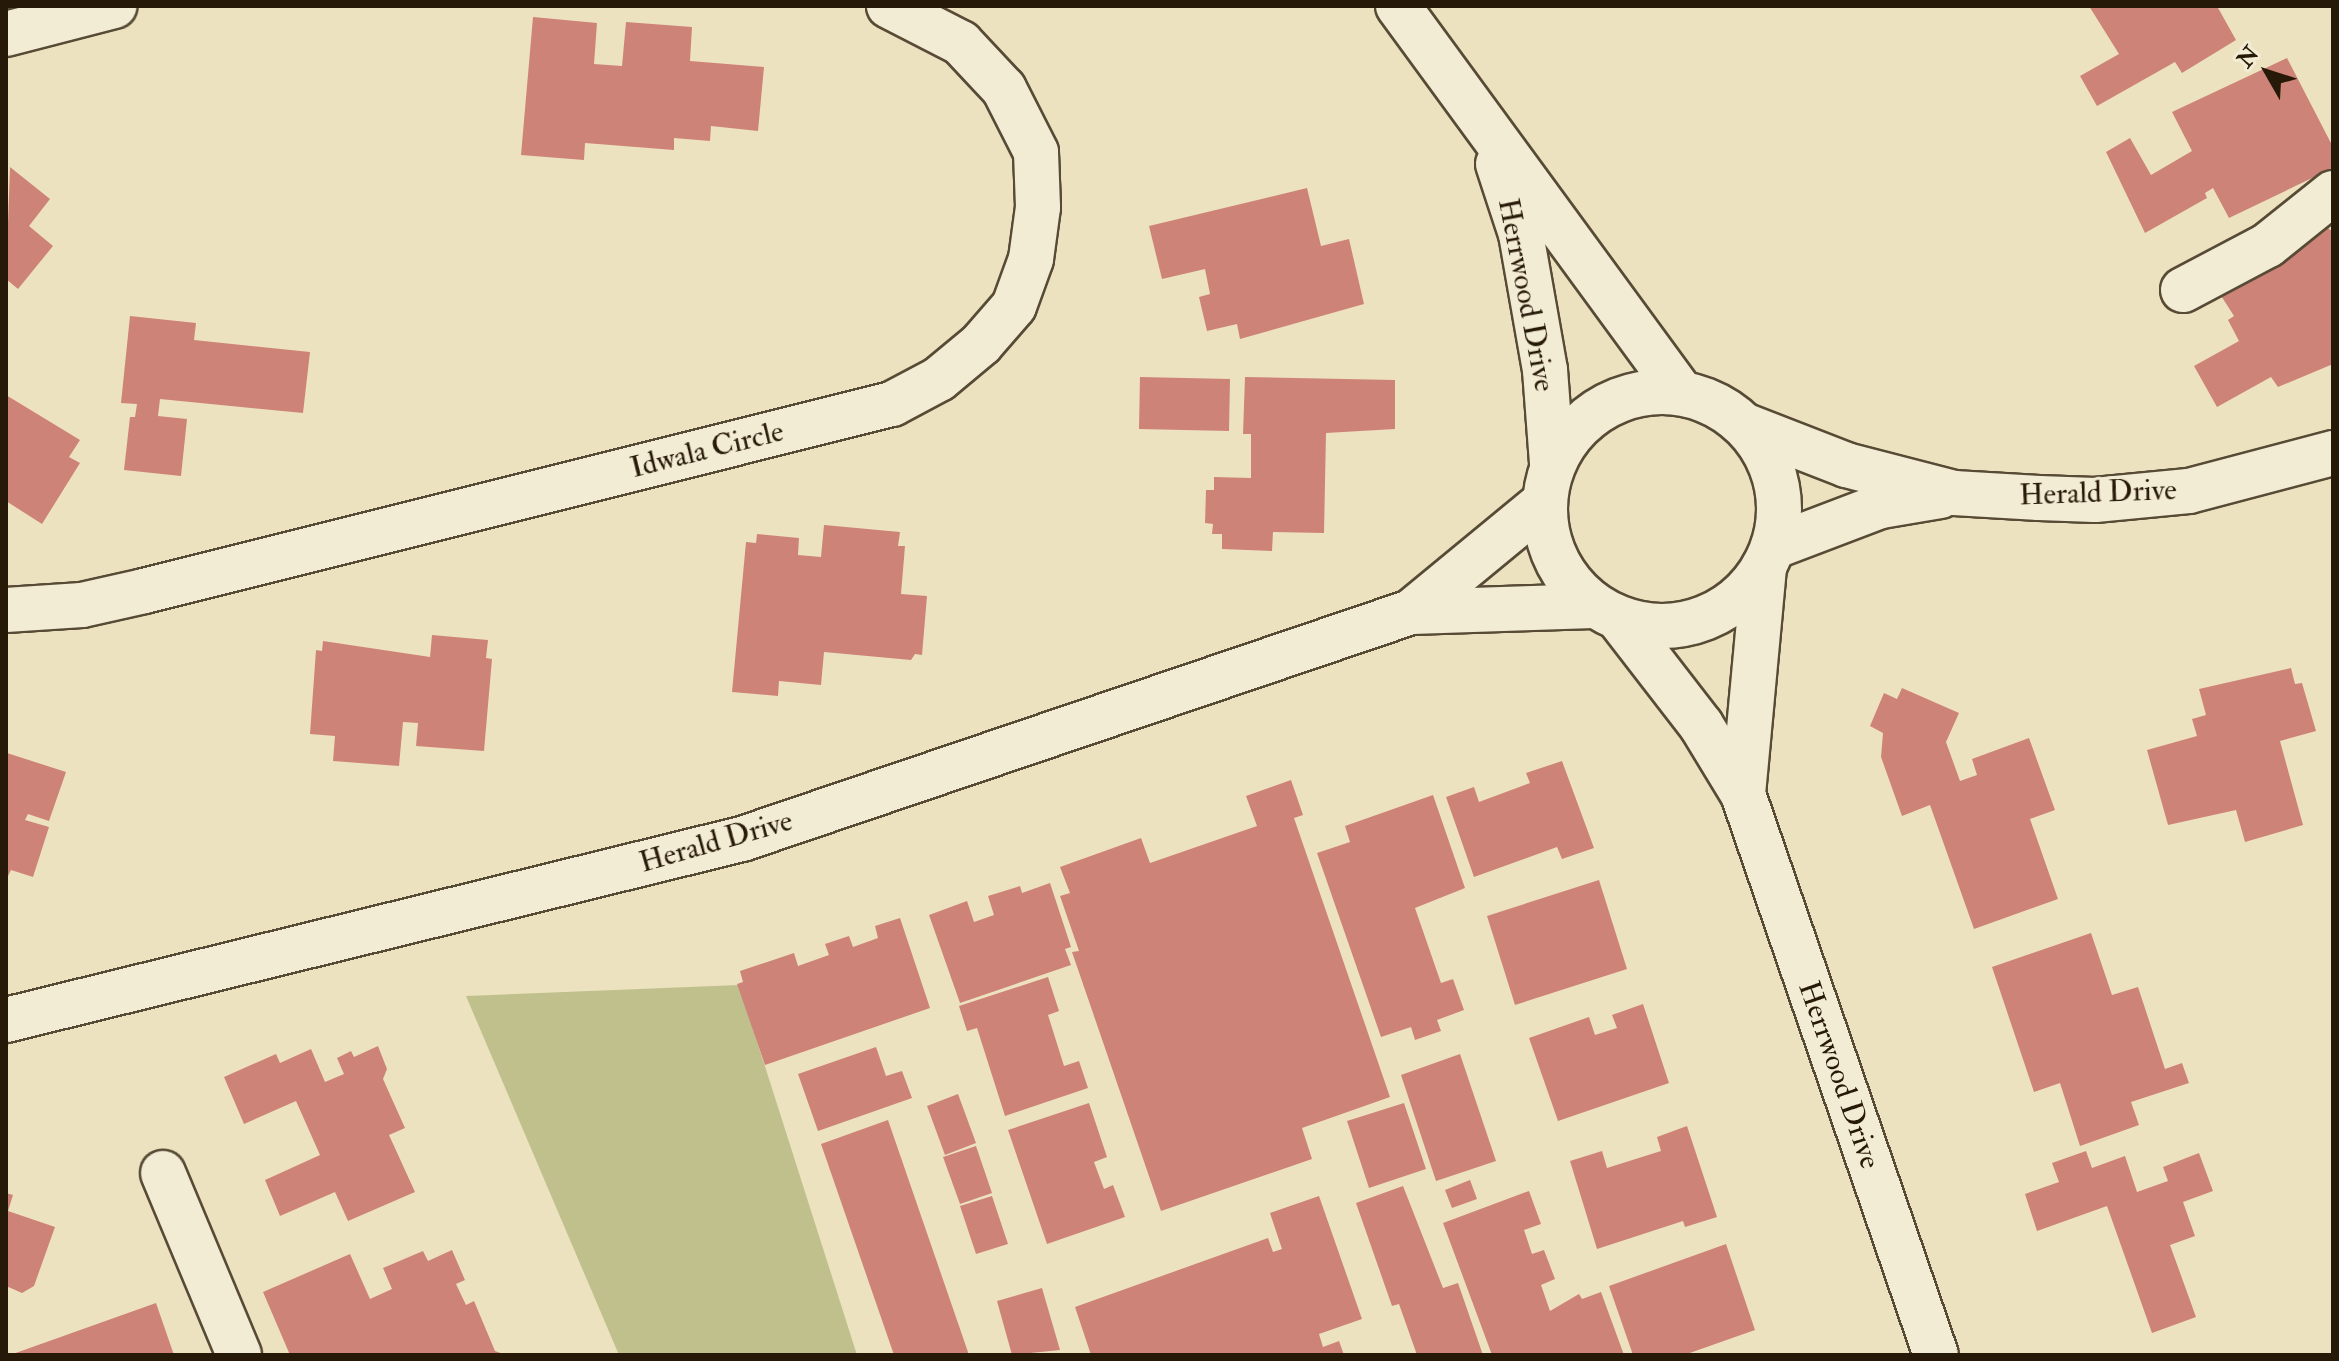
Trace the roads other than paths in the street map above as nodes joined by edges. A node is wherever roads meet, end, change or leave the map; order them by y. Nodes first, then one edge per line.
1 (114, 6) edge
2 (889, 6) edge
3 (1398, 6) edge
4 (6, 34) edge
5 (1487, 128) junction
6 (2333, 193) edge
7 (2183, 290) dead end
8 (1680, 392) junction
9 (1746, 426) junction
10 (2333, 453) edge
11 (1548, 484) junction
12 (1954, 493) junction
13 (1769, 557) junction
14 (6, 610) edge
15 (1411, 612) junction
16 (1606, 613) junction
17 (1743, 794) junction
18 (6, 1020) edge
19 (163, 1173) dead end
20 (239, 1355) edge
21 (1936, 1355) edge

1 - 4 street
2 - 14 street, Idwala Circle
3 - 5 street, Herrwood Drive
5 - 8 street, Herrwood Drive
5 - 11 street, Herrwood Drive
6 - 7 street
8 - 9 street
8 - 11 street
9 - 12 street, Herald Drive
9 - 13 street
10 - 12 street, Herald Drive
11 - 15 street, Herald Drive
11 - 16 street
12 - 13 street, Herald Drive
13 - 16 street
13 - 17 street, Herrwood Drive
15 - 16 street, Herald Drive
15 - 18 street, Herald Drive
16 - 17 street, Herrwood Drive
17 - 21 street, Herrwood Drive
19 - 20 street

